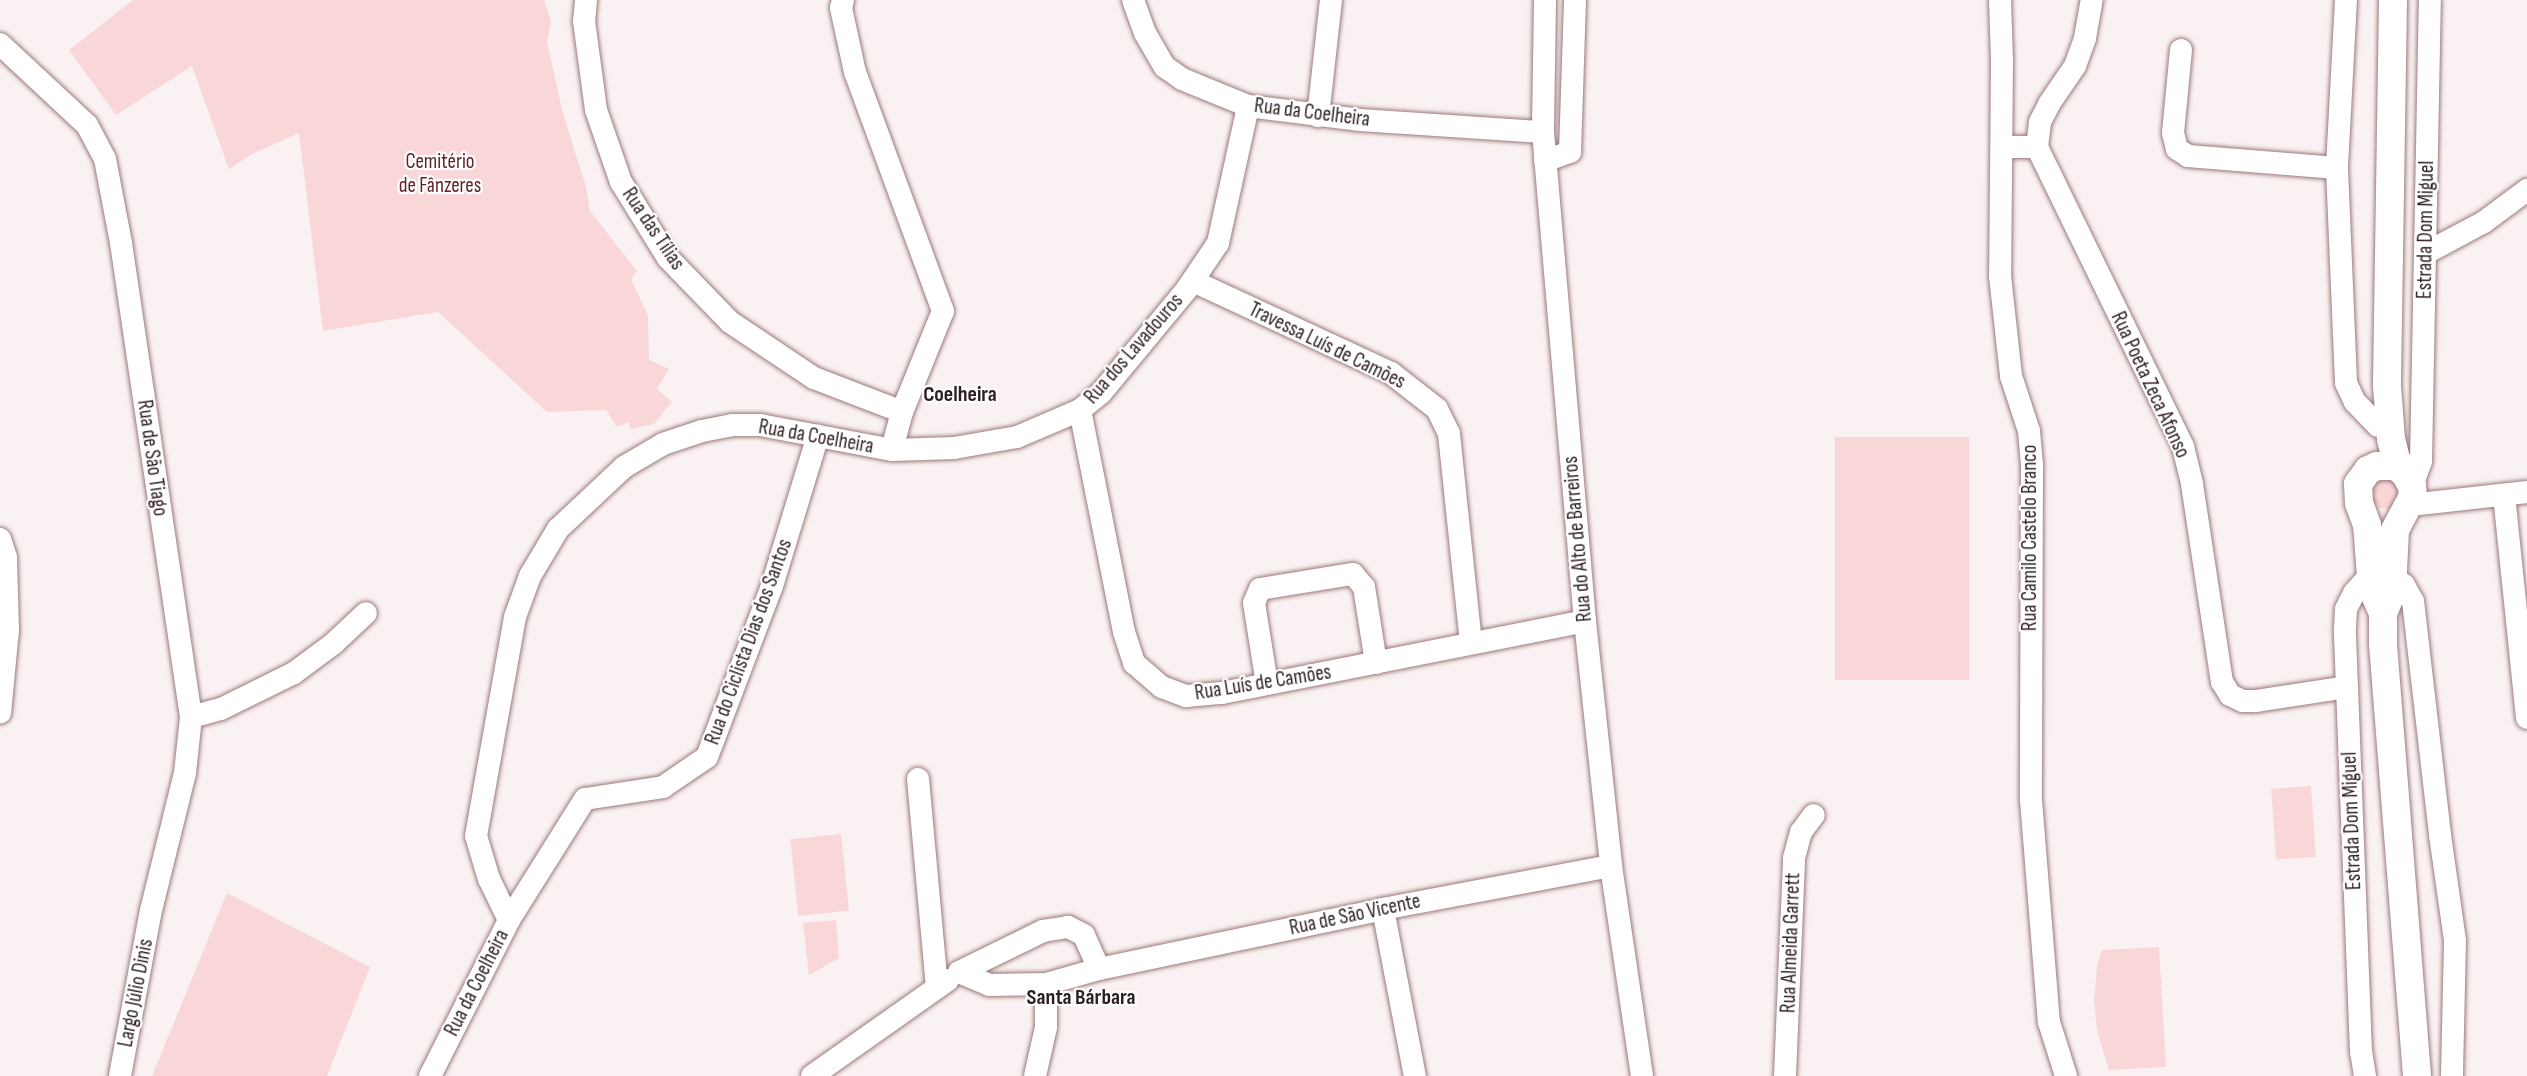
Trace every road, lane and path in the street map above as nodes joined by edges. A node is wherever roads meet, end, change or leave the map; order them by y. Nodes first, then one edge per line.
1 (586, 0) edge
2 (843, 0) edge
3 (1133, 0) edge
4 (1330, 0) edge
5 (1545, 0) edge
6 (1575, 0) edge
7 (2000, 0) edge
8 (2092, 0) edge
9 (2346, 0) edge
10 (2393, 0) edge
11 (2430, 0) edge
12 (0, 44) edge
13 (2181, 50) dead end
14 (1248, 106) junction
15 (1318, 116) junction
16 (1543, 132) junction
17 (2002, 147) junction
18 (2037, 147) junction
19 (1545, 161) junction
20 (2337, 168) junction
21 (2527, 190) edge
22 (2426, 253) junction
23 (1193, 281) junction
24 (2387, 386) junction
25 (1080, 410) junction
26 (902, 412) junction
27 (2378, 426) junction
28 (818, 436) junction
29 (892, 450) junction
30 (2368, 470) junction
31 (2414, 489) junction
32 (2527, 492) edge
33 (2504, 495) junction
34 (2363, 510) junction
35 (0, 538) edge
36 (2382, 575) junction
37 (366, 613) dead end
38 (1585, 621) junction
39 (1471, 643) junction
40 (1376, 663) junction
41 (1268, 684) junction
42 (2347, 687) junction
43 (0, 712) edge
44 (191, 717) junction
45 (2527, 718) edge
46 (918, 779) dead end
47 (1814, 815) dead end
48 (1611, 866) junction
49 (1383, 909) junction
50 (151, 910) joint
51 (509, 920) junction
52 (1099, 969) junction
53 (959, 972) junction
54 (1046, 984) junction
55 (937, 987) junction
56 (120, 1076) edge
57 (430, 1076) edge
58 (812, 1076) edge
59 (1035, 1076) edge
60 (1415, 1076) edge
61 (1642, 1076) edge
62 (1785, 1076) edge
63 (2066, 1076) edge
64 (2365, 1076) edge
65 (2417, 1076) edge
66 (2452, 1076) edge

1 - 26 street, Rua das Tílias
2 - 26 street, Rua da Coelheira
3 - 14 street, Rua da Coelheira
4 - 15 street
5 - 16 street, Rua do Alto de Barreiros
6 - 19 street
7 - 17 street, Rua Camilo Castelo Branco
8 - 18 street
9 - 20 street
10 - 24 main road, Estrada Dom Miguel
11 - 22 street, Estrada Dom Miguel
12 - 44 street, Rua de São Tiago
13 - 20 street
14 - 15 street, Rua da Coelheira
14 - 23 street, Rua dos Lavadouros
15 - 16 street, Rua da Coelheira
16 - 19 street, Rua do Alto de Barreiros
17 - 18 street
17 - 63 street, Rua Camilo Castelo Branco
18 - 42 street, Rua Poeta Zeca Afonso
19 - 38 street, Rua do Alto de Barreiros
20 - 27 street
21 - 22 street
22 - 31 street, Estrada Dom Miguel
23 - 25 street, Rua dos Lavadouros
23 - 39 street, Travessa Luís de Camões
24 - 27 main road, Estrada Dom Miguel
24 - 31 main road, Estrada Dom Miguel
25 - 29 street, Rua dos Lavadouros
25 - 41 street, Rua Luís de Camões
26 - 29 street, Rua da Coelheira
27 - 30 main road, Estrada Dom Miguel
28 - 29 street, Rua da Coelheira
28 - 51 street, Rua do Ciclista Dias dos Santos
28 - 51 street, Rua da Coelheira
30 - 31 main road
30 - 34 main road, Estrada Dom Miguel
31 - 33 street
31 - 34 main road
31 - 36 main road, Estrada Dom Miguel
32 - 33 street
33 - 45 street
34 - 36 main road, Estrada Dom Miguel
35 - 43 street
36 - 42 street, Estrada Dom Miguel
36 - 65 main road, Estrada Dom Miguel
36 - 66 street
37 - 44 street
38 - 39 street, Rua Luís de Camões
38 - 48 street, Rua do Alto de Barreiros
39 - 40 street, Rua Luís de Camões
40 - 41 street, Rua Luís de Camões
40 - 41 street
42 - 64 street, Estrada Dom Miguel
44 - 50 street, Rua de São Tiago
46 - 55 street
47 - 62 street, Rua Almeida Garrett
48 - 49 street, Rua de São Vicente
48 - 61 street, Rua do Alto de Barreiros
49 - 52 street, Rua de São Vicente
49 - 60 street
50 - 56 street, Largo Júlio Dinis
51 - 57 street, Rua da Coelheira
52 - 53 street
52 - 54 street, Rua de São Vicente
53 - 54 street, Rua de São Vicente
53 - 55 street
54 - 59 street
55 - 58 street

